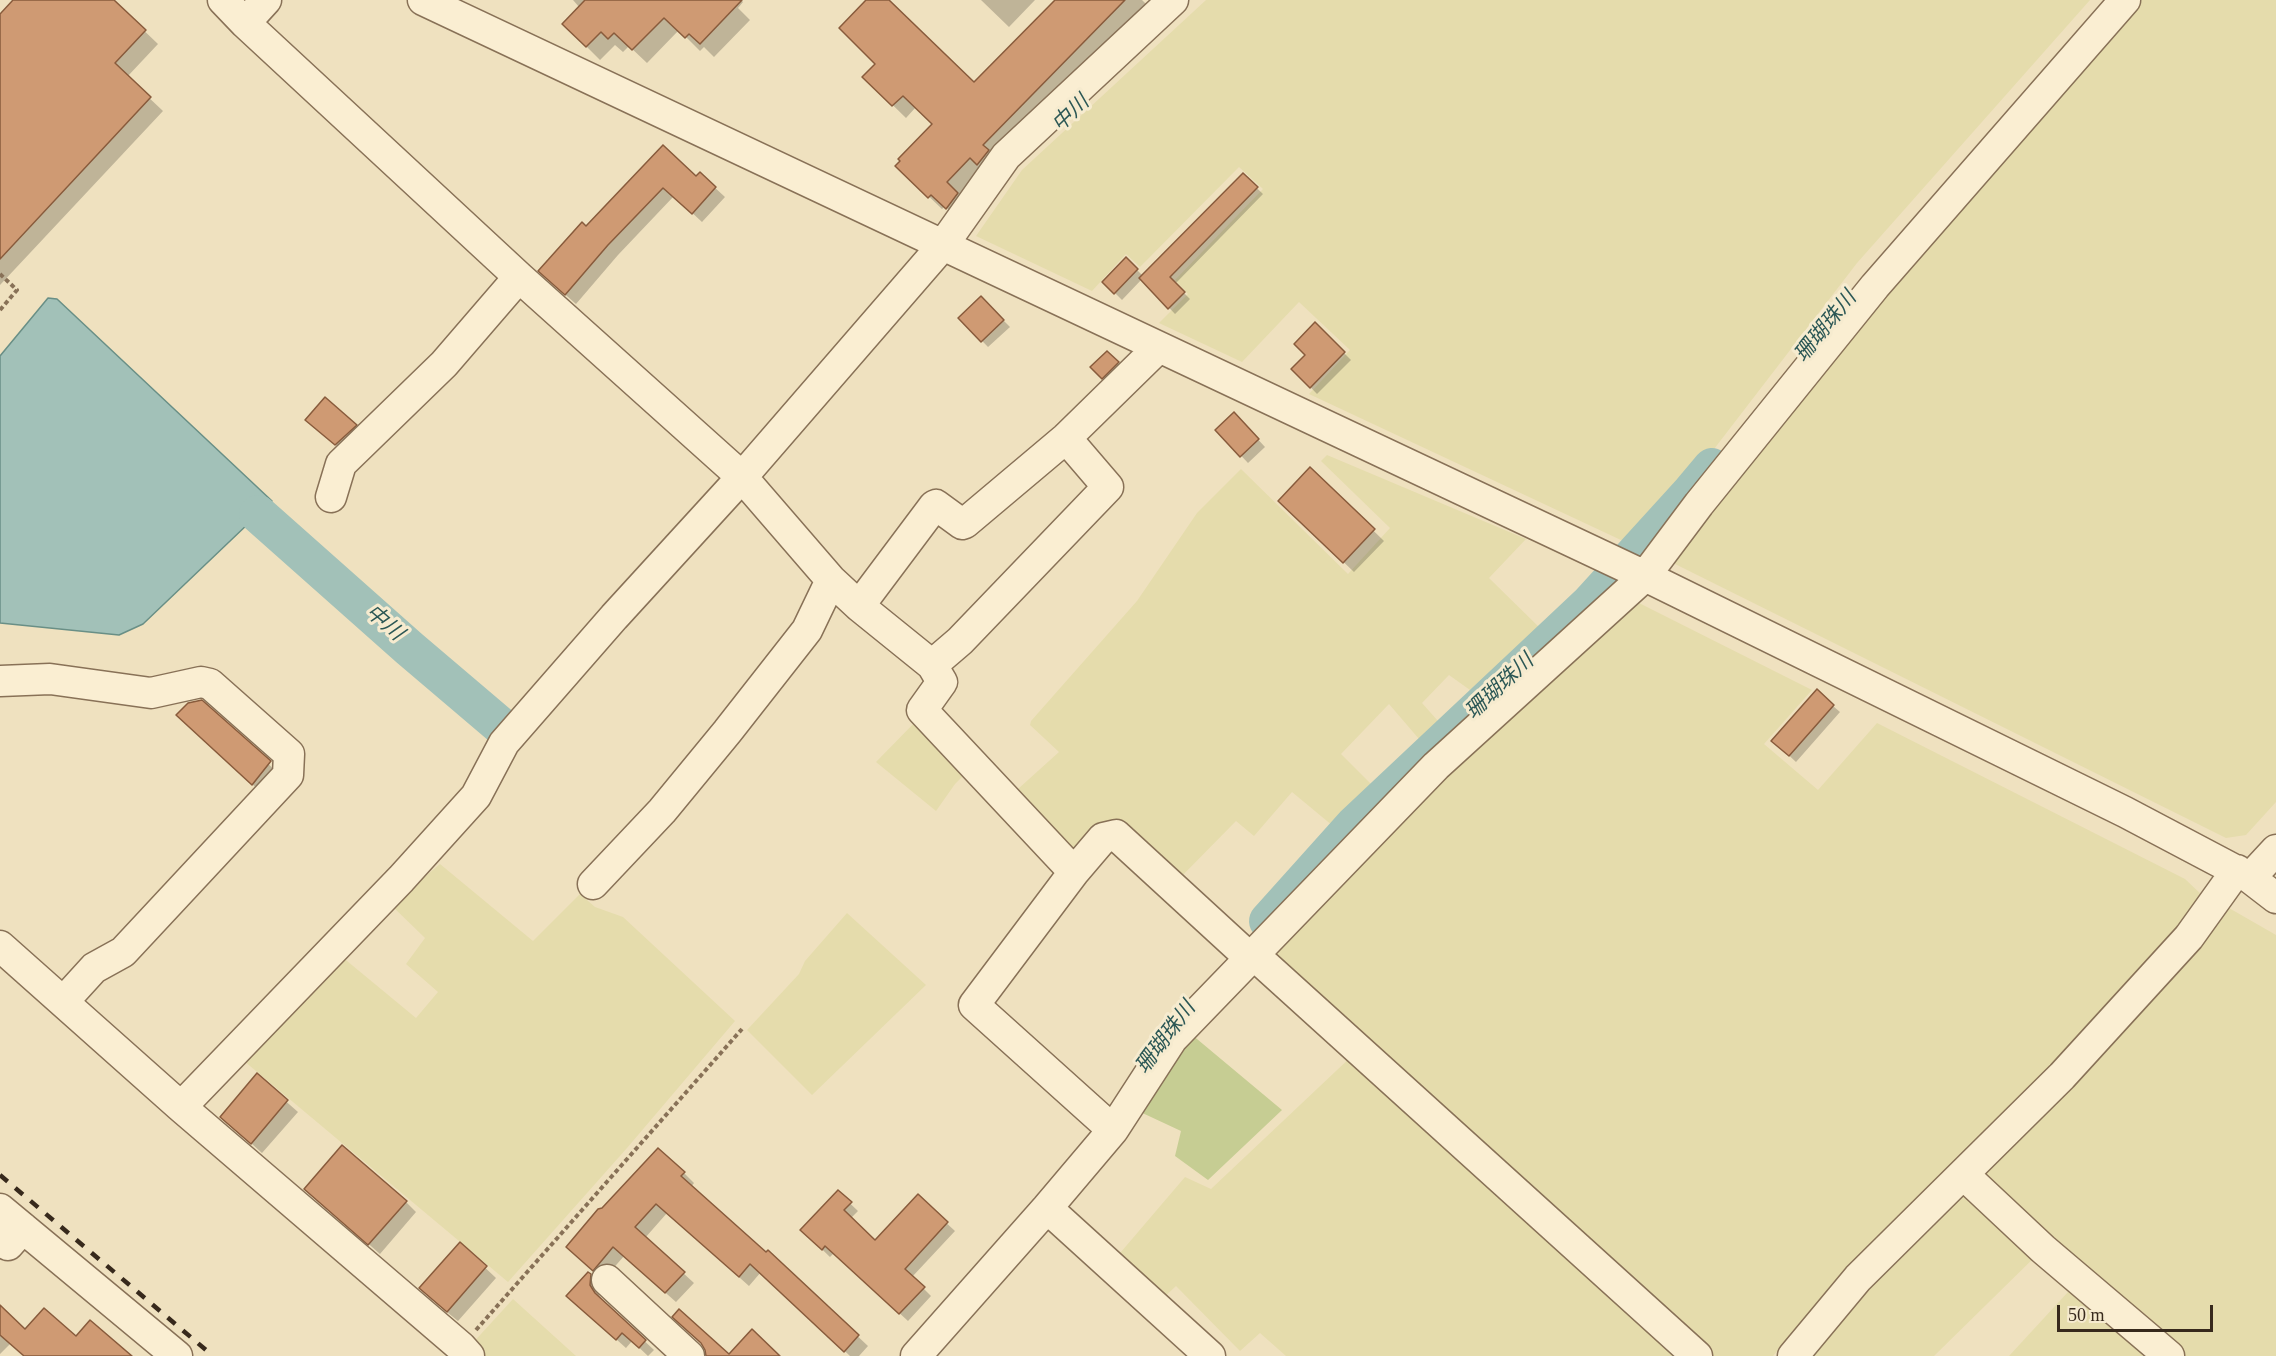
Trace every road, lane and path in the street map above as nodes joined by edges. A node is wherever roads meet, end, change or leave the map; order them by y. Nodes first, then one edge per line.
1 (223, 0) edge
2 (266, 0) edge
3 (423, 0) edge
4 (1173, 0) edge
5 (2125, 0) edge
6 (245, 23) junction
7 (943, 245) junction
8 (0, 274) edge
9 (519, 277) junction
10 (0, 310) edge
11 (1159, 348) junction
12 (1066, 438) junction
13 (742, 477) junction
14 (331, 496) dead end
15 (1645, 576) junction
16 (831, 580) junction
17 (859, 606) junction
18 (932, 665) junction
19 (0, 681) edge
20 (2276, 849) edge
21 (1074, 872) junction
22 (2243, 874) junction
23 (593, 884) dead end
24 (2276, 898) edge
25 (0, 946) edge
26 (1252, 956) junction
27 (63, 1002) junction
28 (742, 1029) dead end
29 (181, 1107) junction
30 (1113, 1130) junction
31 (1963, 1174) junction
32 (1047, 1208) junction
33 (0, 1209) edge
34 (11, 1232) edge
35 (607, 1280) dead end
36 (465, 1351) edge
37 (177, 1356) edge
38 (689, 1356) edge
39 (916, 1356) edge
40 (1210, 1356) edge
41 (1697, 1356) edge
42 (1793, 1356) edge
43 (2169, 1356) edge

1 - 6 street
2 - 6 street
3 - 7 street
4 - 7 street
5 - 15 street
6 - 9 street
7 - 11 street
7 - 13 street
8 - 10 path
9 - 13 street
9 - 14 street
11 - 12 street
11 - 15 street
12 - 17 street
12 - 18 street
13 - 16 street
13 - 29 street
15 - 22 street
15 - 26 street
16 - 17 street
16 - 23 street
17 - 18 street
18 - 21 street
19 - 27 street
20 - 22 street
21 - 26 street
21 - 30 street
22 - 24 street
22 - 31 street
25 - 27 street
26 - 30 street
26 - 41 street
27 - 29 street
28 - 36 path
29 - 36 street
30 - 32 street
31 - 42 street
31 - 43 street
32 - 39 street
32 - 40 street
33 - 34 street
34 - 37 street
35 - 38 street

